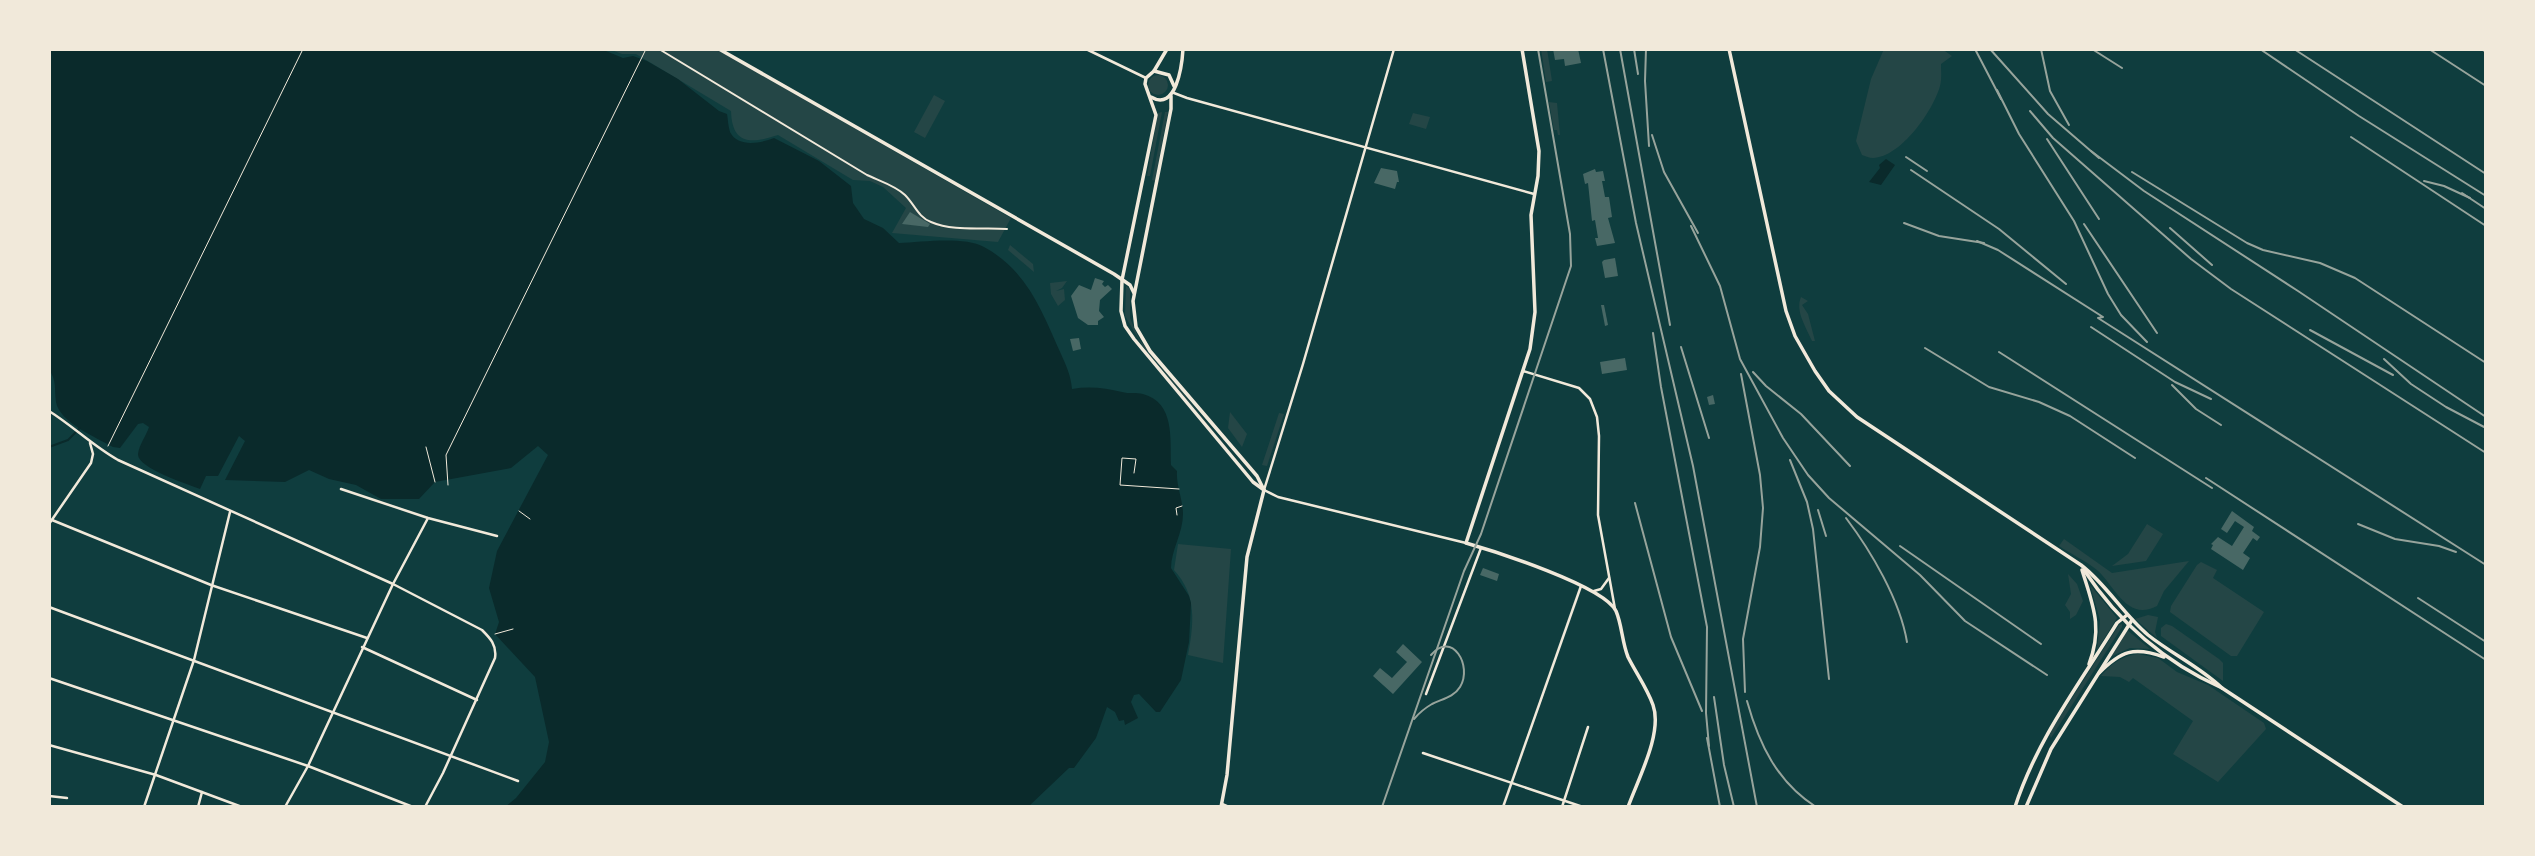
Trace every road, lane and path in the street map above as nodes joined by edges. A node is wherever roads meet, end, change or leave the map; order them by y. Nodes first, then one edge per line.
1 (303, 49) edge
2 (646, 49) edge
3 (659, 49) edge
4 (719, 49) edge
5 (1086, 49) edge
6 (1167, 49) edge
7 (1183, 49) edge
8 (1394, 49) edge
9 (1522, 49) edge
10 (1729, 49) edge
11 (1154, 71) junction
12 (1146, 78) junction
13 (1173, 93) junction
14 (1149, 96) junction
15 (1366, 147) junction
16 (1534, 194) junction
17 (1007, 229) dead end
18 (1122, 280) junction
19 (1134, 293) junction
20 (1523, 371) junction
21 (49, 411) edge
22 (89, 440) junction
23 (426, 447) dead end
24 (104, 453) junction
25 (1134, 473) dead end
26 (435, 482) dead end
27 (448, 485) dead end
28 (341, 489) dead end
29 (1179, 489) dead end
30 (1264, 489) junction
31 (1182, 506) dead end
32 (230, 512) junction
33 (519, 512) dead end
34 (1177, 515) dead end
35 (428, 517) junction
36 (530, 519) dead end
37 (52, 520) junction
38 (49, 524) edge
39 (497, 536) dead end
40 (1466, 543) junction
41 (1481, 548) junction
42 (2081, 565) junction
43 (1609, 578) junction
44 (393, 584) junction
45 (211, 585) junction
46 (1581, 586) junction
47 (1594, 591) junction
48 (49, 607) edge
49 (1615, 609) junction
50 (2127, 615) junction
51 (2121, 618) junction
52 (2132, 620) junction
53 (2127, 625) junction
54 (513, 629) dead end
55 (495, 634) dead end
56 (367, 638) junction
57 (362, 648) junction
58 (2171, 659) junction
59 (194, 660) junction
60 (2084, 675) junction
61 (2095, 677) junction
62 (49, 678) edge
63 (2222, 688) junction
64 (1426, 694) dead end
65 (477, 700) junction
66 (333, 711) junction
67 (174, 721) junction
68 (1588, 727) dead end
69 (2041, 743) junction
70 (49, 745) edge
71 (2051, 749) junction
72 (1423, 753) dead end
73 (451, 754) junction
74 (308, 766) junction
75 (156, 775) junction
76 (518, 781) dead end
77 (1512, 784) junction
78 (202, 792) junction
79 (49, 796) edge
80 (67, 798) dead end
81 (1564, 801) junction
82 (1221, 805) edge
83 (144, 807) edge
84 (198, 807) edge
85 (242, 807) edge
86 (285, 807) edge
87 (413, 807) edge
88 (425, 807) edge
89 (1229, 807) edge
90 (1503, 807) edge
91 (1562, 807) edge
92 (1583, 807) edge
93 (1628, 807) edge
94 (2015, 807) edge
95 (2026, 807) edge
96 (2403, 807) edge

1 - 24 path
2 - 27 path
3 - 17 street
4 - 18 main road
5 - 12 street
6 - 11 main road
7 - 13 main road
8 - 15 street
9 - 16 main road
10 - 42 main road
11 - 12 main road
11 - 13 main road
12 - 14 main road
13 - 14 main road
13 - 15 street
13 - 19 main road
14 - 18 main road
15 - 16 street
15 - 30 street
16 - 20 main road
18 - 19 main road
18 - 30 main road
19 - 30 main road
20 - 40 main road
20 - 43 street
21 - 22 street
22 - 24 street
22 - 37 street
23 - 26 path
24 - 32 street
25 - 29 path
28 - 35 street
30 - 40 street
30 - 82 main road
31 - 34 path
32 - 44 street
32 - 45 street
33 - 36 path
35 - 39 street
35 - 44 street
37 - 38 street
37 - 45 street
40 - 41 main road
41 - 46 main road
41 - 64 street
42 - 50 main road
42 - 51 main road
42 - 60 main road
43 - 47 street
43 - 49 street
44 - 56 street
44 - 65 street
45 - 56 street
45 - 59 street
46 - 47 main road
46 - 77 street
47 - 49 main road
48 - 59 street
49 - 93 main road
50 - 51 main road
50 - 52 main road
51 - 53 main road
51 - 60 main road
52 - 53 main road
52 - 63 main road
53 - 58 main road
53 - 61 main road
54 - 55 path
56 - 57 street
57 - 65 street
57 - 66 street
58 - 61 main road
58 - 63 main road
59 - 66 street
59 - 67 street
60 - 69 main road
61 - 71 main road
62 - 67 street
63 - 96 main road
65 - 73 street
66 - 73 street
66 - 74 street
67 - 74 street
67 - 75 street
68 - 81 street
69 - 71 main road
69 - 94 main road
70 - 75 street
71 - 95 main road
72 - 77 street
73 - 76 street
73 - 88 street
74 - 86 street
74 - 87 street
75 - 78 street
75 - 83 street
77 - 81 street
77 - 90 street
78 - 84 street
78 - 85 street
79 - 80 street
81 - 91 street
81 - 92 street
82 - 89 street

